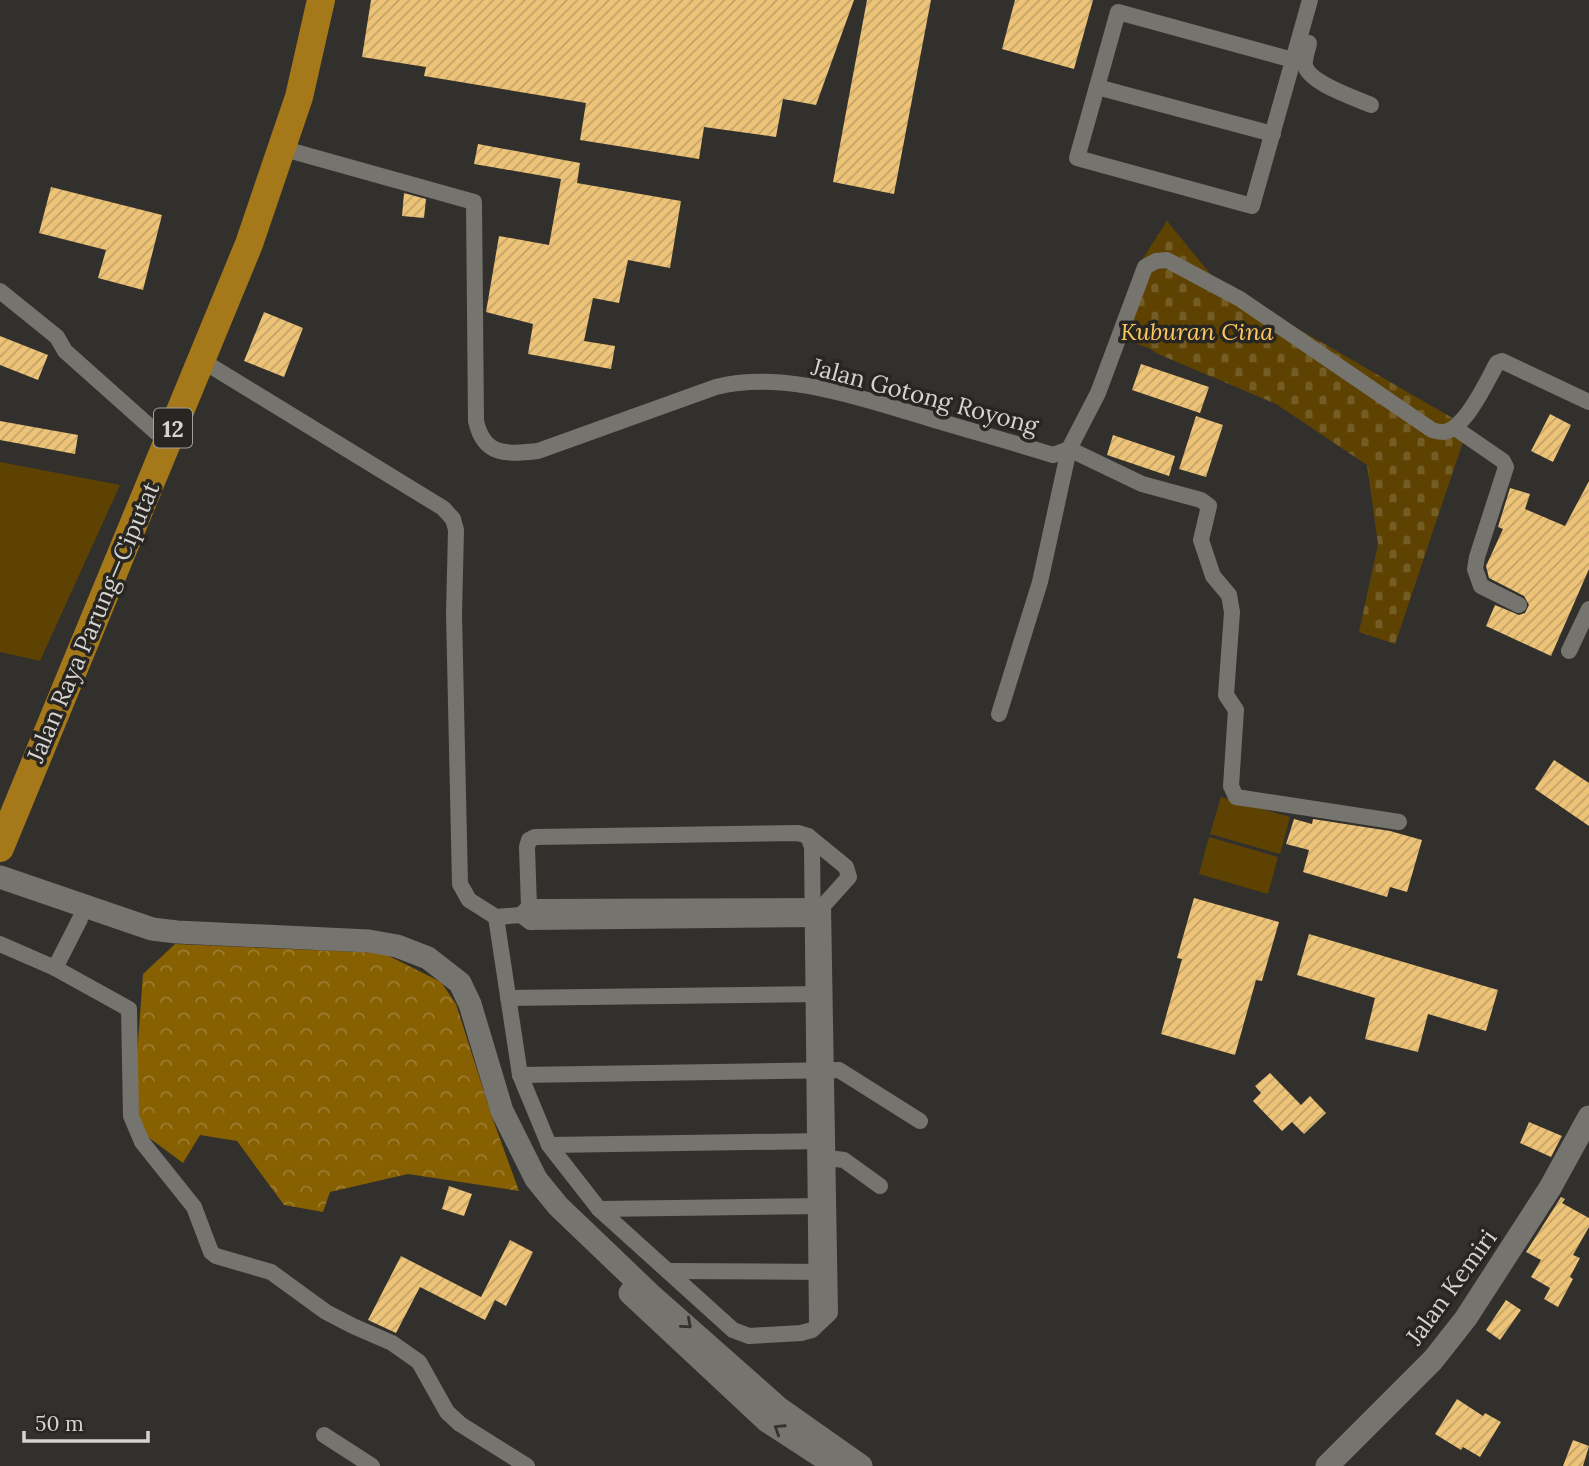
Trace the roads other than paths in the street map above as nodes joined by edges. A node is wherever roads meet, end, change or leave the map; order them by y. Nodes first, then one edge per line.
1 (302, 0) edge
2 (321, 0) edge
3 (1310, 0) edge
4 (1321, 0) edge
5 (1293, 60) junction
6 (1097, 87) junction
7 (1371, 105) dead end
8 (1273, 134) junction
9 (281, 148) junction
10 (0, 291) edge
11 (201, 360) junction
12 (1589, 402) edge
13 (1455, 428) junction
14 (157, 433) junction
15 (1069, 449) junction
16 (1519, 605) dead end
17 (1589, 609) edge
18 (1569, 651) dead end
19 (999, 714) dead end
20 (0, 805) edge
21 (1399, 822) dead end
22 (808, 836) junction
23 (0, 848) edge
24 (0, 877) edge
25 (0, 888) edge
26 (525, 911) junction
27 (817, 913) junction
28 (496, 917) junction
29 (80, 919) junction
30 (0, 944) edge
31 (55, 968) junction
32 (819, 995) junction
33 (508, 998) junction
34 (820, 1069) junction
35 (520, 1075) junction
36 (1589, 1116) edge
37 (920, 1121) dead end
38 (821, 1141) junction
39 (549, 1145) junction
40 (828, 1158) junction
41 (880, 1186) dead end
42 (822, 1206) junction
43 (599, 1209) junction
44 (668, 1271) junction
45 (823, 1272) junction
46 (324, 1435) dead end
47 (372, 1466) edge
48 (527, 1466) edge
49 (836, 1466) edge
50 (861, 1466) edge
51 (1327, 1466) edge

1 - 14 highway, Jalan Raya Parung—Ciputat / 12
2 - 9 highway, Jalan Raya Parung—Ciputat / 12
3 - 5 street
4 - 7 street
5 - 6 street
5 - 8 street
6 - 8 street
6 - 8 street
9 - 11 highway, Jalan Raya Parung—Ciputat / 12
9 - 15 street, Jalan Gotong Royong
10 - 14 street
11 - 23 highway, Jalan Raya Parung—Ciputat / 12
11 - 28 street
12 - 13 street
13 - 15 street, Jalan Gotong Royong
13 - 16 street
14 - 20 highway, Jalan Raya Parung—Ciputat / 12
15 - 19 street
15 - 21 street
17 - 18 street
22 - 26 street
22 - 27 street
22 - 27 street
24 -> 50 street
25 - 29 street
26 - 27 street
26 - 28 street
27 - 32 street
28 - 33 street
29 - 31 street
49 -> 29 street
30 - 31 street
31 - 48 street
32 - 33 street
32 - 34 street
33 - 35 street
34 - 35 street
34 - 37 street
34 - 38 street
35 - 39 street
36 - 51 street, Jalan Kemiri
38 - 39 street
38 - 40 street
38 - 42 street
39 - 43 street
40 - 41 street
40 - 42 street
42 - 43 street
42 - 45 street
43 - 44 street
44 - 45 street
44 - 45 street
46 - 47 street

